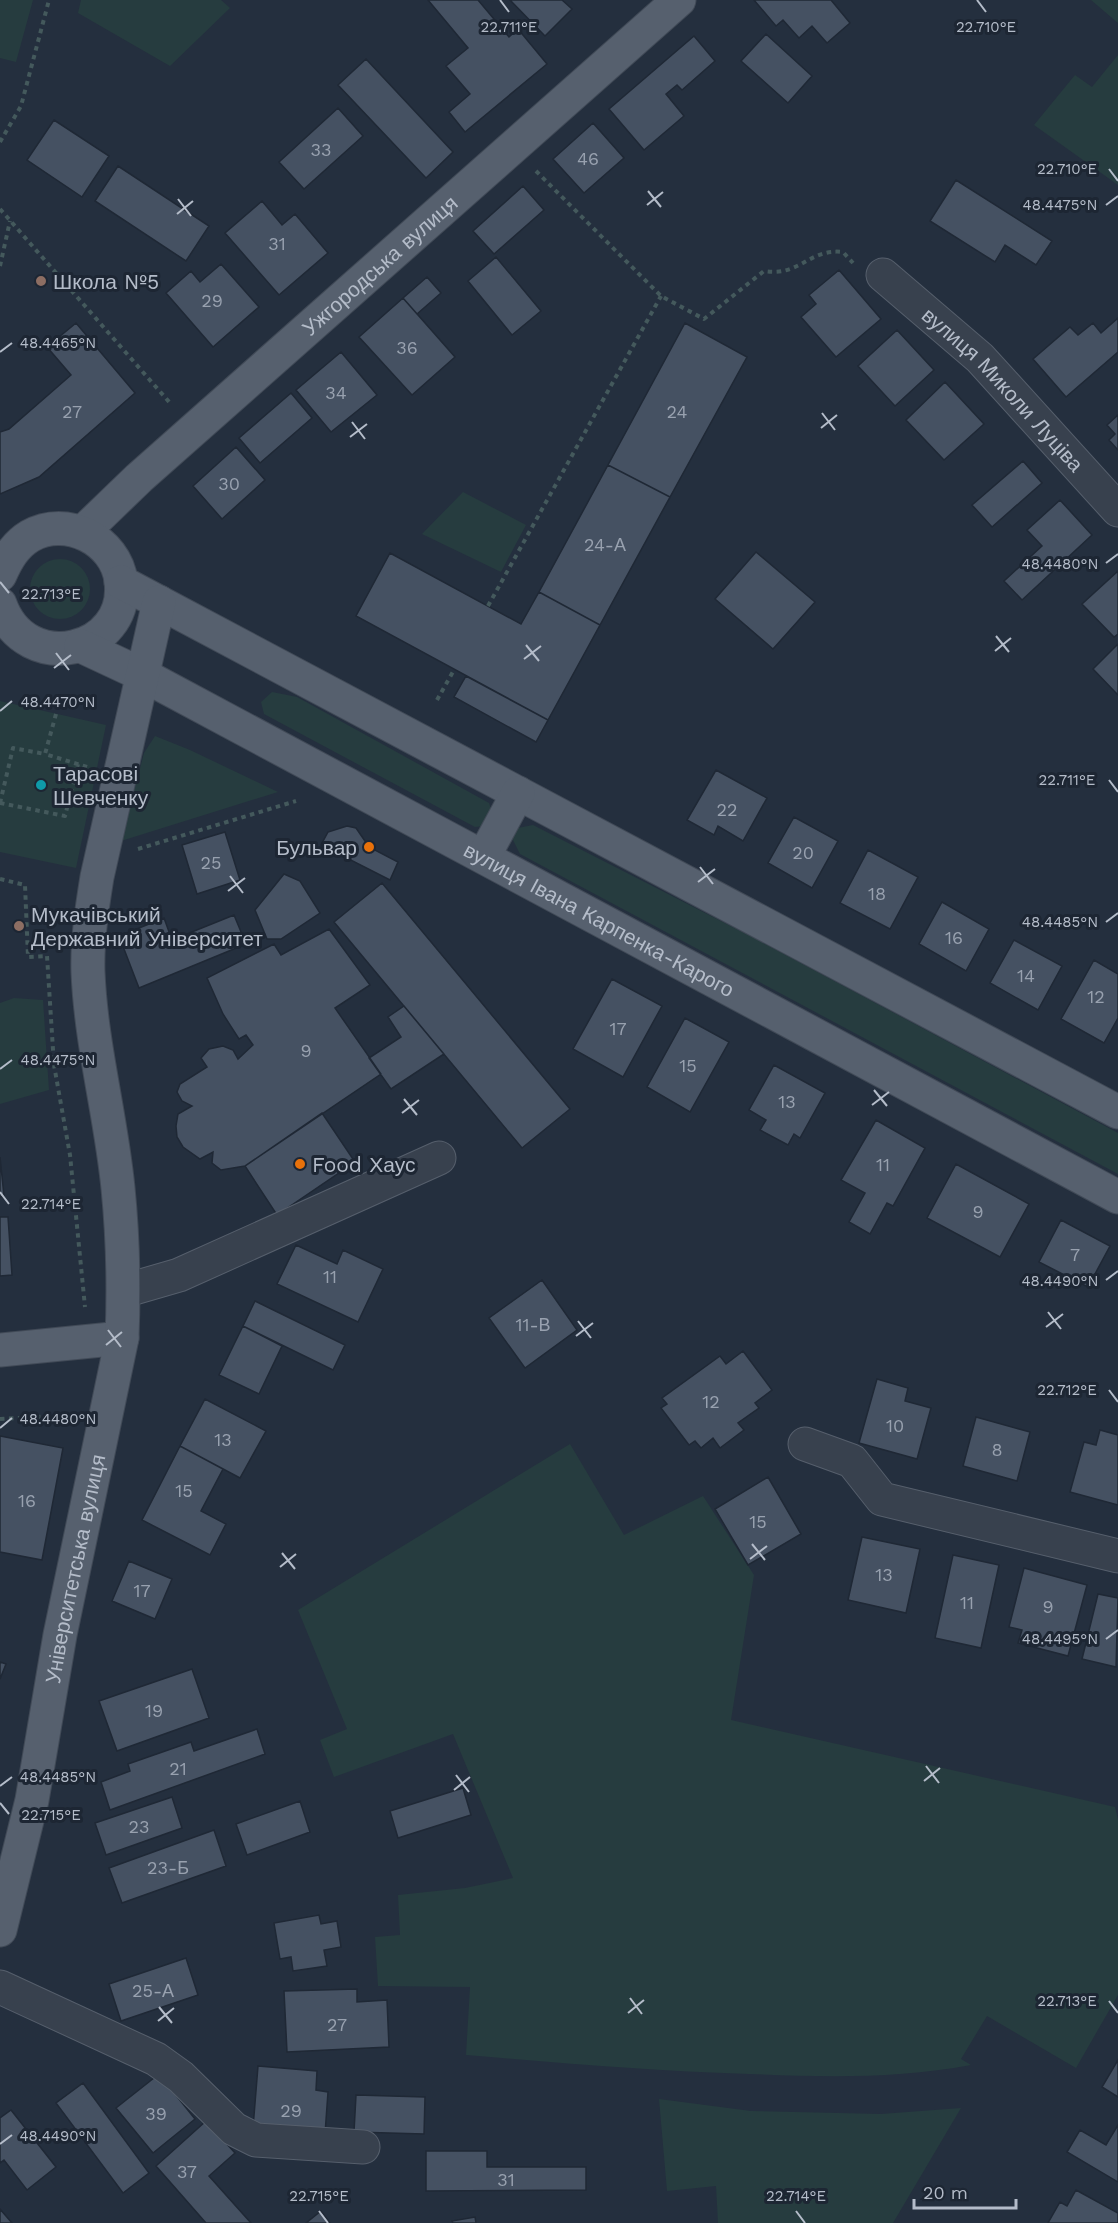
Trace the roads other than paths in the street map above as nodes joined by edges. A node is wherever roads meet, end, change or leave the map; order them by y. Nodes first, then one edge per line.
1 (679, 0) edge
2 (871, 272) road end
3 (1118, 510) edge
4 (83, 532) junction
5 (2, 564) edge
6 (121, 582) junction
7 (159, 602) junction
8 (0, 604) edge
9 (9, 633) edge
10 (81, 646) junction
11 (143, 675) junction
12 (518, 793) junction
13 (484, 856) junction
14 (1118, 1112) edge
15 (439, 1158) dead end
16 (1118, 1197) edge
17 (124, 1291) junction
18 (122, 1338) junction
19 (0, 1350) edge
20 (805, 1444) dead end
21 (1118, 1556) edge
22 (0, 1930) edge
23 (0, 1987) edge
24 (363, 2147) dead end

1 - 4 main road, Ужгородська вулиця
2 - 3 street, вулиця Миколи Луціва
4 - 5 main road
4 - 6 main road
6 - 7 main road
6 - 10 main road
7 - 11 main road, Університетська вулиця
7 - 12 main road
8 - 9 main road
9 - 10 main road
10 - 11 main road, вулиця Івана Карпенка-Карого
11 - 13 main road, вулиця Івана Карпенка-Карого
11 - 17 main road, Університетська вулиця
12 - 13 main road
12 - 14 main road
13 - 16 main road, вулиця Івана Карпенка-Карого
15 - 17 street
17 - 18 main road, Університетська вулиця
18 - 19 main road
18 - 22 main road, Університетська вулиця
20 - 21 street
23 - 24 street

